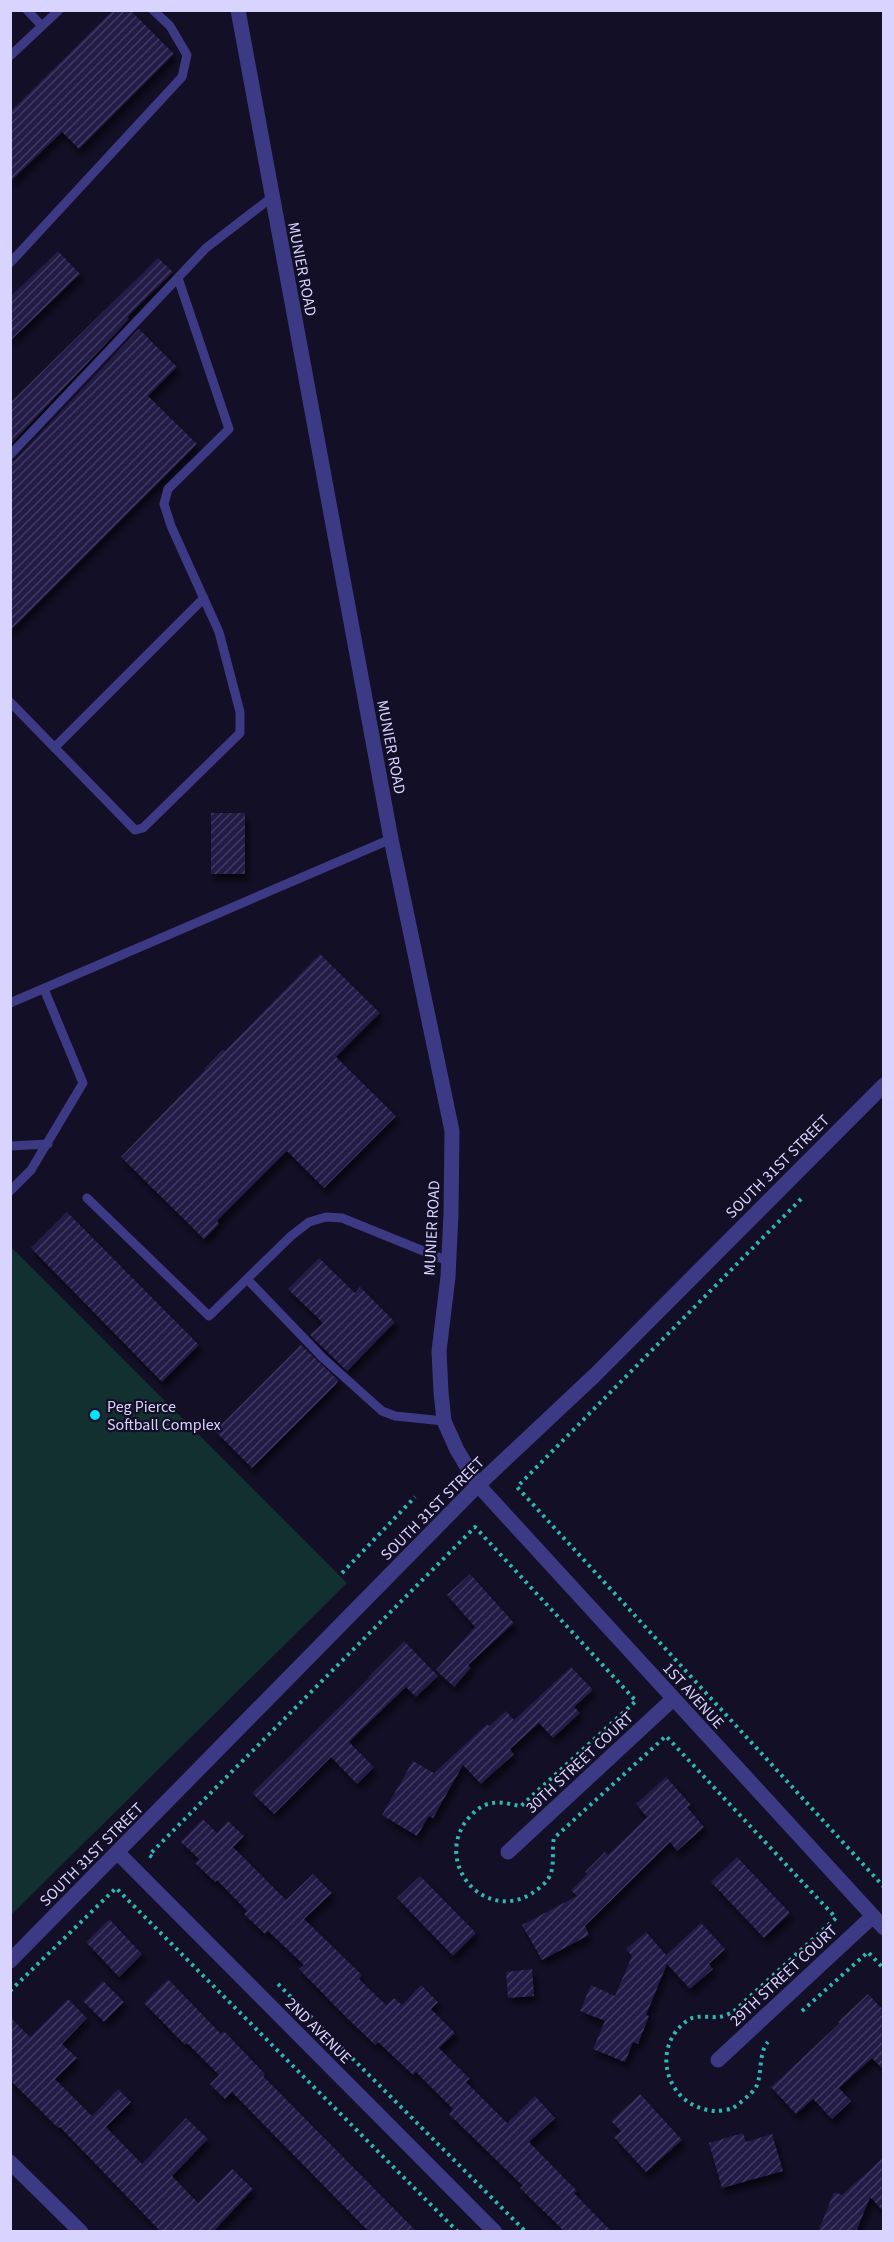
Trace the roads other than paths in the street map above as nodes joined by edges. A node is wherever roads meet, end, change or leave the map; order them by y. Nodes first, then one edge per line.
1 (27, 10) edge
2 (59, 10) edge
3 (153, 10) edge
4 (238, 10) edge
5 (42, 26) junction
6 (10, 57) edge
7 (271, 198) junction
8 (10, 263) edge
9 (178, 278) junction
10 (10, 455) edge
11 (204, 598) junction
12 (10, 702) edge
13 (55, 747) junction
14 (391, 839) junction
15 (44, 988) junction
16 (10, 1003) edge
17 (884, 1085) edge
18 (48, 1144) junction
19 (10, 1146) edge
20 (10, 1191) edge
21 (87, 1198) dead end
22 (448, 1261) junction
23 (247, 1279) junction
24 (444, 1421) junction
25 (478, 1485) junction
26 (674, 1699) junction
27 (508, 1852) dead end
28 (118, 1853) junction
29 (878, 1922) edge
30 (10, 1961) edge
31 (718, 2060) dead end
32 (10, 2162) edge
33 (81, 2232) edge
34 (495, 2232) edge

1 - 5 lane
2 - 5 lane
3 - 8 lane
4 - 7 street, MUNIER ROAD
5 - 6 lane
7 - 9 lane
7 - 14 street, MUNIER ROAD
9 - 10 lane
9 - 11 lane
11 - 13 lane
11 - 13 lane
12 - 13 lane
14 - 15 lane
14 - 22 street, MUNIER ROAD
15 - 16 lane
15 - 18 lane
17 - 25 street, SOUTH 31ST STREET
18 - 19 lane
18 - 20 lane
21 - 23 lane
22 - 23 lane
22 - 24 street, MUNIER ROAD
23 - 24 lane
24 - 25 street, MUNIER ROAD
25 - 26 street, 1ST AVENUE
25 - 28 street, SOUTH 31ST STREET
26 - 27 street, 30TH STREET COURT
26 - 29 street, 1ST AVENUE
28 - 30 street, SOUTH 31ST STREET
28 - 34 street, 2ND AVENUE
29 - 31 street, 29TH STREET COURT
32 - 33 street

